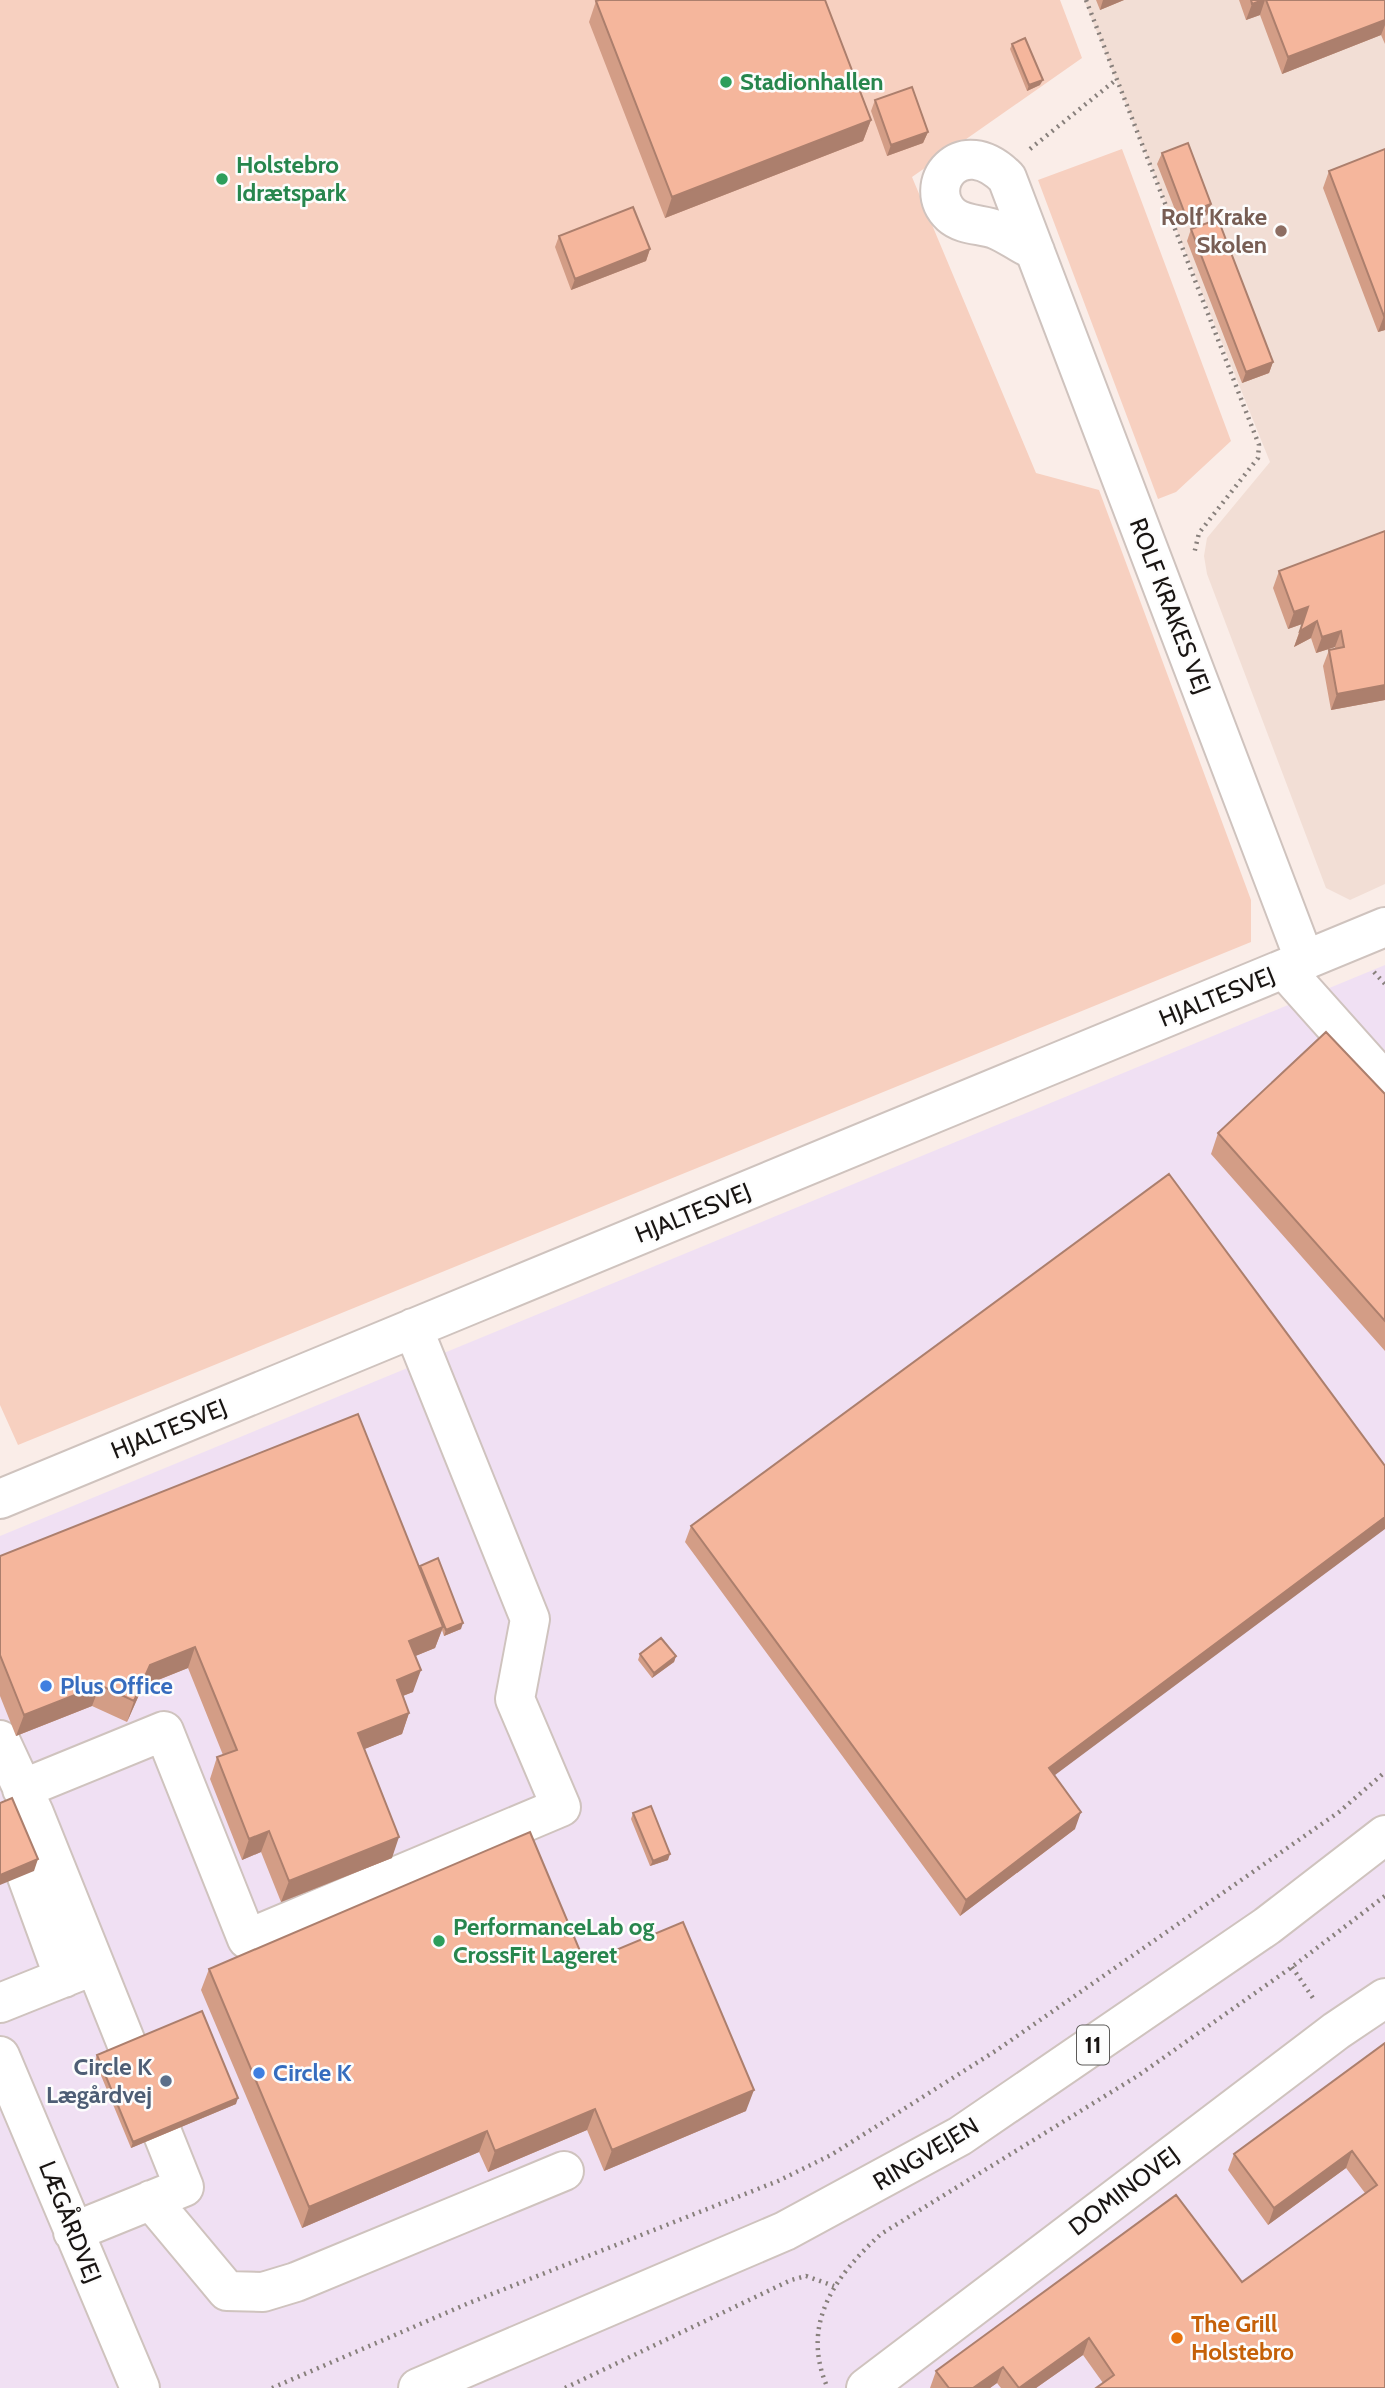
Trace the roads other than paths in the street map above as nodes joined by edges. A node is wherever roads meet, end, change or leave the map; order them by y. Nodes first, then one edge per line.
1 (1035, 251) junction
2 (1385, 927) edge
3 (1294, 965) junction
4 (1385, 1082) edge
5 (413, 1328) junction
6 (0, 1499) edge
7 (6, 1784) edge
8 (1385, 1835) edge
9 (26, 1874) edge
10 (79, 1971) junction
11 (1385, 1998) edge
12 (0, 2003) edge
13 (0, 2056) edge
14 (564, 2171) dead end
15 (151, 2200) junction
16 (73, 2232) junction
17 (140, 2388) edge
18 (418, 2388) edge
19 (866, 2388) edge

1 - 1 street, ROLF KRAKES VEJ
1 - 3 street, ROLF KRAKES VEJ
2 - 3 street, HJALTESVEJ
3 - 4 street
3 - 5 street, HJALTESVEJ
5 - 6 street, HJALTESVEJ
5 - 7 street
7 - 10 street
8 - 18 street, RINGVEJEN / 11
9 - 10 street
10 - 12 street
10 - 15 street
11 - 19 street, DOMINOVEJ
13 - 16 street, LÆGÅRDVEJ
14 - 15 street
15 - 16 street
16 - 17 street, LÆGÅRDVEJ

